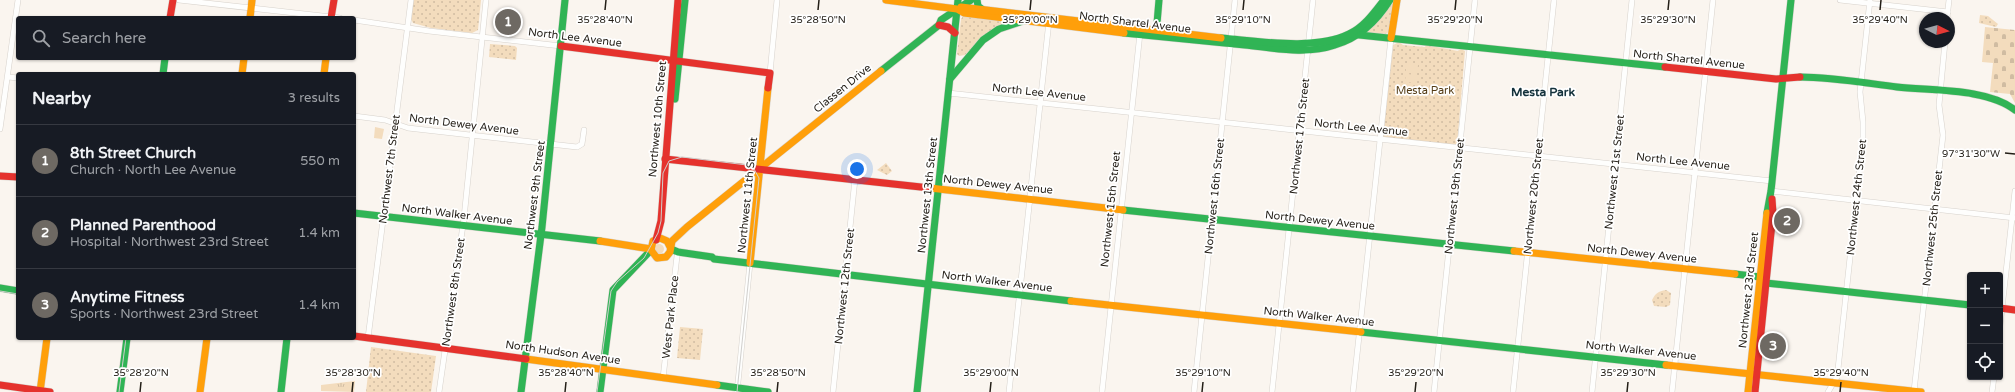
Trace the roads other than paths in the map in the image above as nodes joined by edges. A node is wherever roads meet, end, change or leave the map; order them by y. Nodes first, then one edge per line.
1 (18, 0) edge
2 (172, 0) edge
3 (179, 0) edge
4 (252, 0) edge
5 (334, 0) edge
6 (411, 0) edge
7 (486, 0) edge
8 (565, 0) edge
9 (678, 0) edge
10 (685, 0) edge
11 (777, 0) edge
12 (886, 0) edge
13 (971, 0) edge
14 (977, 0) edge
15 (1159, 0) edge
16 (1235, 0) edge
17 (1313, 0) edge
18 (1384, 0) edge
19 (1390, 0) edge
20 (1397, 0) edge
21 (1475, 0) edge
22 (1554, 0) edge
23 (1632, 0) edge
24 (1713, 0) edge
25 (1791, 0) edge
26 (1840, 0) edge
27 (1949, 0) edge
28 (1869, 2) edge
29 (959, 5) edge
30 (935, 6) junction
31 (251, 8) junction
32 (983, 10) junction
33 (1948, 12) joint
34 (1031, 15) junction
35 (170, 16) edge
36 (250, 16) edge
37 (316, 16) edge
38 (332, 16) edge
39 (356, 20) edge
40 (1024, 20) junction
41 (1049, 21) junction
42 (939, 25) junction
43 (407, 27) junction
44 (1140, 31) junction
45 (955, 33) junction
46 (1156, 33) junction
47 (1350, 34) junction
48 (1358, 35) junction
49 (482, 37) junction
50 (1391, 38) junction
51 (1230, 41) junction
52 (561, 46) junction
53 (1308, 47) junction
54 (1470, 47) junction
55 (1944, 48) edge
56 (1548, 55) junction
57 (165, 60) edge
58 (244, 60) edge
59 (326, 60) edge
60 (676, 60) junction
61 (1626, 63) junction
62 (1706, 71) junction
63 (162, 72) edge
64 (242, 72) edge
65 (324, 72) edge
66 (770, 72) junction
67 (8, 77) junction
68 (16, 78) edge
69 (950, 78) junction
70 (1783, 78) junction
71 (1861, 83) junction
72 (1940, 92) junction
73 (948, 93) junction
74 (1040, 104) junction
75 (2015, 110) edge
76 (1131, 113) junction
77 (356, 116) edge
78 (1222, 123) junction
79 (395, 124) junction
80 (0, 129) edge
81 (584, 130) dead end
82 (1300, 131) junction
83 (472, 136) junction
84 (1380, 140) junction
85 (551, 145) junction
86 (1459, 148) junction
87 (1537, 157) junction
88 (667, 159) junction
89 (1615, 165) junction
90 (761, 169) junction
91 (1695, 173) junction
92 (0, 176) edge
93 (16, 177) edge
94 (855, 179) junction
95 (1772, 181) junction
96 (939, 188) junction
97 (1771, 191) junction
98 (2015, 191) edge
99 (1030, 198) junction
100 (1856, 200) junction
101 (1121, 209) junction
102 (1935, 209) junction
103 (356, 213) edge
104 (384, 216) junction
105 (2014, 217) edge
106 (1212, 219) junction
107 (463, 225) junction
108 (1289, 228) junction
109 (541, 234) junction
110 (1369, 236) junction
111 (665, 239) junction
112 (655, 240) junction
113 (628, 244) junction
114 (1449, 244) junction
115 (670, 248) junction
116 (651, 249) junction
117 (1527, 252) junction
118 (677, 256) junction
119 (662, 258) junction
120 (714, 259) junction
121 (1605, 261) junction
122 (750, 263) junction
123 (1685, 269) junction
124 (846, 274) junction
125 (1760, 277) junction
126 (618, 283) junction
127 (1766, 283) junction
128 (929, 284) junction
129 (0, 288) edge
130 (16, 291) edge
131 (1847, 292) junction
132 (1020, 295) junction
133 (1924, 300) junction
134 (1112, 305) junction
135 (1967, 305) edge
136 (2001, 308) edge
137 (2003, 309) edge
138 (2015, 310) edge
139 (1202, 315) junction
140 (1279, 323) junction
141 (1360, 332) junction
142 (356, 336) edge
143 (368, 338) junction
144 (47, 340) edge
145 (127, 340) edge
146 (207, 340) edge
147 (287, 340) edge
148 (1439, 340) junction
149 (446, 348) junction
150 (1517, 348) junction
151 (1595, 356) junction
152 (525, 358) junction
153 (1675, 365) junction
154 (603, 369) junction
155 (1753, 373) junction
156 (663, 378) junction
157 (1994, 380) edge
158 (1834, 382) junction
159 (0, 385) edge
160 (737, 390) edge
161 (40, 391) edge
162 (1913, 391) edge
163 (50, 392) edge
164 (120, 392) edge
165 (200, 392) edge
166 (281, 392) edge
167 (439, 392) edge
168 (521, 392) edge
169 (600, 392) edge
170 (768, 392) edge
171 (833, 392) edge
172 (917, 392) edge
173 (1009, 392) edge
174 (1102, 392) edge
175 (1194, 392) edge
176 (1272, 392) edge
177 (1353, 392) edge
178 (1434, 392) edge
179 (1513, 392) edge
180 (1592, 392) edge
181 (1672, 392) edge
182 (1748, 392) edge
183 (1755, 392) edge
184 (1828, 392) edge
185 (1992, 392) edge

1 - 67 street
2 - 35 street
3 - 31 street
4 - 31 street
5 - 38 street
6 - 43 street, Northwest 7th Street
7 - 49 street, Northwest 8th Street
8 - 52 street, Northwest 9th Street
9 - 60 street, Northwest 10th Street
10 - 60 street, Northwest 10th Street
11 - 66 street, Northwest 11th Street
12 - 30 street, North Shartel Avenue
13 - 29 street, Classen Drive
14 - 32 street
15 - 46 street
16 - 51 street, Northwest 16th Street
17 - 53 street, Northwest 17th Street
18 - 47 street
19 - 48 street
20 - 50 street
21 - 54 street, Northwest 19th Street
22 - 56 street, Northwest 20th Street
23 - 61 street, Northwest 21st Street
24 - 62 street
25 - 70 street, Northwest 23rd Street
26 - 28 street
27 - 33 street
28 - 33 street
28 - 71 street, Northwest 24th Street
29 - 30 street, North Shartel Avenue
29 - 32 street, North Shartel Avenue
29 - 40 street, North Shartel Avenue
29 - 42 street, Classen Drive
29 - 45 street, Northwest 13th Street
30 - 42 street
31 - 36 street
31 - 37 street
32 - 34 street, North Shartel Avenue
34 - 40 street
34 - 41 street, North Shartel Avenue
39 - 43 street, North Lee Avenue
40 - 41 street, North Shartel Avenue
40 - 69 street
41 - 44 street, North Shartel Avenue
41 - 74 street
42 - 45 street
42 - 90 street, Classen Drive
43 - 49 street, North Lee Avenue
43 - 79 street, Northwest 7th Street
44 - 46 street, North Shartel Avenue
44 - 76 street, Northwest 15th Street
45 - 69 street, Northwest 13th Street
46 - 51 street, North Shartel Avenue
47 - 48 street, North Shartel Avenue
47 - 53 street, North Shartel Avenue
48 - 50 street, North Shartel Avenue
48 - 53 street, North Shartel Avenue
49 - 52 street, North Lee Avenue
49 - 83 street, Northwest 8th Street
50 - 54 street, North Shartel Avenue
50 - 84 street
51 - 53 street, North Shartel Avenue
51 - 78 street, Northwest 16th Street
52 - 60 street, North Lee Avenue
52 - 85 street, Northwest 9th Street
53 - 82 street, Northwest 17th Street
54 - 56 street, North Shartel Avenue
54 - 86 street, Northwest 19th Street
55 - 72 street, Northwest 25th Street
56 - 61 street, North Shartel Avenue
56 - 87 street, Northwest 20th Street
57 - 63 street
58 - 64 street
59 - 65 street
60 - 66 street, North Lee Avenue
60 - 88 street, Northwest 10th Street
61 - 62 street, North Shartel Avenue
61 - 89 street, Northwest 21st Street
62 - 70 street, North Shartel Avenue
62 - 91 street
66 - 90 street, Northwest 11th Street
67 - 68 street
67 - 80 street
69 - 73 street, Northwest 13th Street
70 - 71 street, North Shartel Avenue
70 - 95 street, Northwest 23rd Street
71 - 72 street, North Shartel Avenue
71 - 100 street, Northwest 24th Street
72 - 75 street, North Shartel Avenue
72 - 102 street, Northwest 25th Street
73 - 74 street, North Lee Avenue
73 - 96 street, Northwest 13th Street
74 - 76 street, North Lee Avenue
74 - 99 street
76 - 78 street, North Lee Avenue
76 - 101 street, Northwest 15th Street
77 - 79 street, North Dewey Avenue
78 - 82 street, North Lee Avenue
78 - 106 street, Northwest 16th Street
79 - 83 street, North Dewey Avenue
79 - 104 street, Northwest 7th Street
81 - 85 street, North Dewey Avenue
82 - 84 street, North Lee Avenue
82 - 108 street, Northwest 17th Street
83 - 85 street, North Dewey Avenue
83 - 107 street, Northwest 8th Street
84 - 86 street, North Lee Avenue
84 - 110 street
85 - 109 street, Northwest 9th Street
86 - 87 street, North Lee Avenue
86 - 114 street, Northwest 19th Street
87 - 89 street, North Lee Avenue
87 - 117 street, Northwest 20th Street
88 - 90 street, North Dewey Avenue
88 - 111 street, Northwest 10th Street
88 - 112 street, Northwest 10th Street
89 - 91 street, North Lee Avenue
89 - 121 street, Northwest 21st Street
90 - 94 street, North Dewey Avenue
90 - 111 street, Classen Drive
90 - 115 street, Classen Drive
90 - 122 street, Northwest 11th Street
91 - 95 street, North Lee Avenue
91 - 123 street
92 - 93 street
94 - 96 street, North Dewey Avenue
94 - 124 street, Northwest 12th Street
95 - 97 street, Northwest 23rd Street
96 - 99 street, North Dewey Avenue
96 - 128 street, Northwest 13th Street
97 - 100 street
97 - 125 street, Northwest 23rd Street
97 - 127 street, Northwest 23rd Street
98 - 105 street
99 - 101 street, North Dewey Avenue
99 - 132 street
100 - 102 street
100 - 131 street, Northwest 24th Street
101 - 106 street, North Dewey Avenue
101 - 134 street, Northwest 15th Street
102 - 105 street
102 - 133 street, Northwest 25th Street
103 - 104 street, North Walker Avenue
104 - 107 street, North Walker Avenue
104 - 143 street, Northwest 7th Street
105 - 136 street
106 - 108 street, North Dewey Avenue
106 - 139 street, Northwest 16th Street
107 - 109 street, North Walker Avenue
107 - 149 street, Northwest 8th Street
108 - 110 street, North Dewey Avenue
108 - 140 street, Northwest 17th Street
109 - 113 street, North Walker Avenue
109 - 152 street, Northwest 9th Street
110 - 114 street, North Dewey Avenue
110 - 141 street
111 - 112 street
111 - 115 street
112 - 113 street, North Walker Avenue
112 - 116 street
113 - 116 street, North Walker Avenue
114 - 117 street, North Dewey Avenue
114 - 148 street, Northwest 19th Street
115 - 119 street
115 - 120 street, North Walker Avenue
116 - 119 street
116 - 126 street
117 - 121 street, North Dewey Avenue
117 - 150 street, Northwest 20th Street
118 - 119 street, North Walker Avenue
118 - 120 street, North Walker Avenue
118 - 156 street, West Park Place
119 - 126 street
120 - 122 street, North Walker Avenue
121 - 123 street, North Dewey Avenue
121 - 151 street, Northwest 21st Street
122 - 124 street, North Walker Avenue
122 - 160 street, Northwest 11th Street
123 - 125 street, North Dewey Avenue
123 - 153 street
124 - 128 street, North Walker Avenue
124 - 171 street, Northwest 12th Street
125 - 127 street
125 - 155 street, Northwest 23rd Street
126 - 154 street
127 - 131 street
127 - 155 street, Northwest 23rd Street
128 - 132 street, North Walker Avenue
128 - 172 street, Northwest 13th Street
129 - 130 street
131 - 133 street
131 - 158 street, Northwest 24th Street
132 - 134 street, North Walker Avenue
132 - 173 street
133 - 135 street
133 - 162 street, Northwest 25th Street
134 - 139 street, North Walker Avenue
134 - 174 street, Northwest 15th Street
137 - 138 street
139 - 140 street, North Walker Avenue
139 - 175 street, Northwest 16th Street
140 - 141 street, North Walker Avenue
140 - 176 street, Northwest 17th Street
141 - 148 street, North Walker Avenue
141 - 177 street
142 - 143 street, North Hudson Avenue
143 - 149 street, North Hudson Avenue
144 - 161 street
145 - 164 street
146 - 165 street
147 - 166 street
148 - 150 street, North Walker Avenue
148 - 178 street, Northwest 19th Street
149 - 152 street, North Hudson Avenue
149 - 167 street, Northwest 8th Street
150 - 151 street, North Walker Avenue
150 - 179 street, Northwest 20th Street
151 - 153 street, North Walker Avenue
151 - 180 street, Northwest 21st Street
152 - 154 street, North Hudson Avenue
152 - 168 street, Northwest 9th Street
153 - 155 street, North Walker Avenue
153 - 181 street
154 - 156 street, North Hudson Avenue
154 - 169 street
155 - 158 street, North Walker Avenue
155 - 182 street, Northwest 23rd Street
155 - 183 street, Northwest 23rd Street
156 - 160 street, North Hudson Avenue
157 - 185 street
158 - 162 street, North Walker Avenue
158 - 184 street, Northwest 24th Street
159 - 161 street
160 - 170 street, North Hudson Avenue
161 - 163 street

